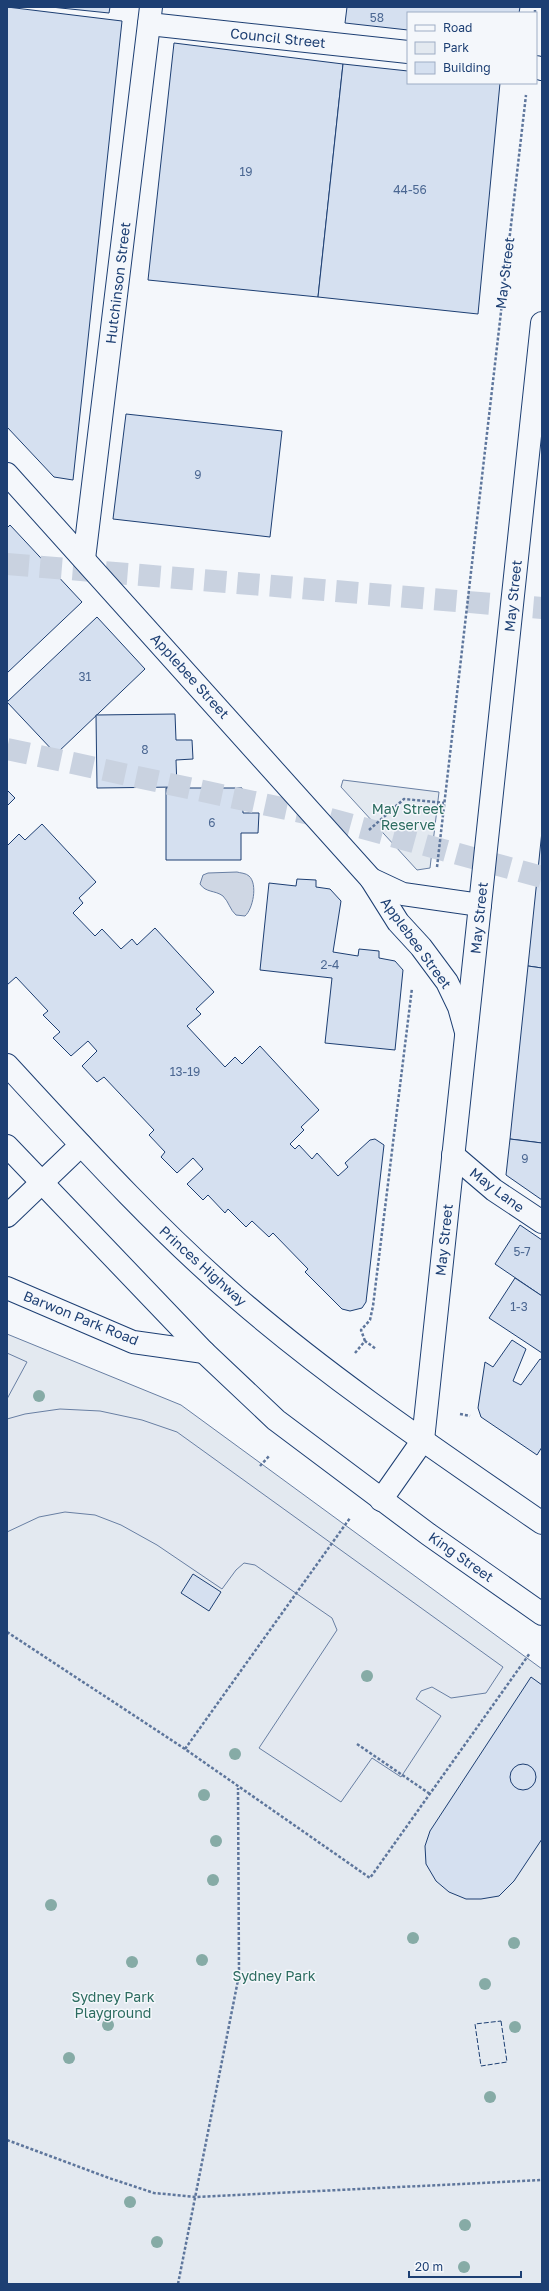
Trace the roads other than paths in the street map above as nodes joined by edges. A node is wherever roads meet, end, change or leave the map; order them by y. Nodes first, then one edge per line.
1 (150, 16) edge
2 (407, 52) edge
3 (542, 323) edge
4 (7, 474) edge
5 (84, 559) junction
6 (371, 879) junction
7 (480, 905) junction
8 (466, 1032) junction
9 (7, 1065) edge
10 (81, 1145) junction
11 (7, 1146) edge
12 (453, 1155) junction
13 (41, 1183) junction
14 (7, 1216) edge
15 (542, 1222) edge
16 (10, 1288) edge
17 (204, 1352) junction
18 (423, 1440) junction
19 (381, 1500) junction
20 (542, 1523) edge
21 (542, 1614) edge

1 - 2 main road, Council Street
1 - 5 main road, Hutchinson Street
3 - 7 main road, May Street
4 - 5 main road, Applebee Street
5 - 6 main road, Applebee Street
6 - 7 main road, Applebee Street
6 - 8 main road, Applebee Street
7 - 8 main road, May Street
8 - 12 main road, May Street
9 - 10 main road, Princes Highway
10 - 13 main road
10 - 18 main road, Princes Highway
11 - 13 main road
12 - 15 main road, May Lane
12 - 18 main road, May Street
13 - 14 main road
13 - 17 main road
16 - 17 main road, Barwon Park Road
17 - 19 main road
18 - 19 main road, May Street
18 - 20 main road
19 - 21 main road, King Street

